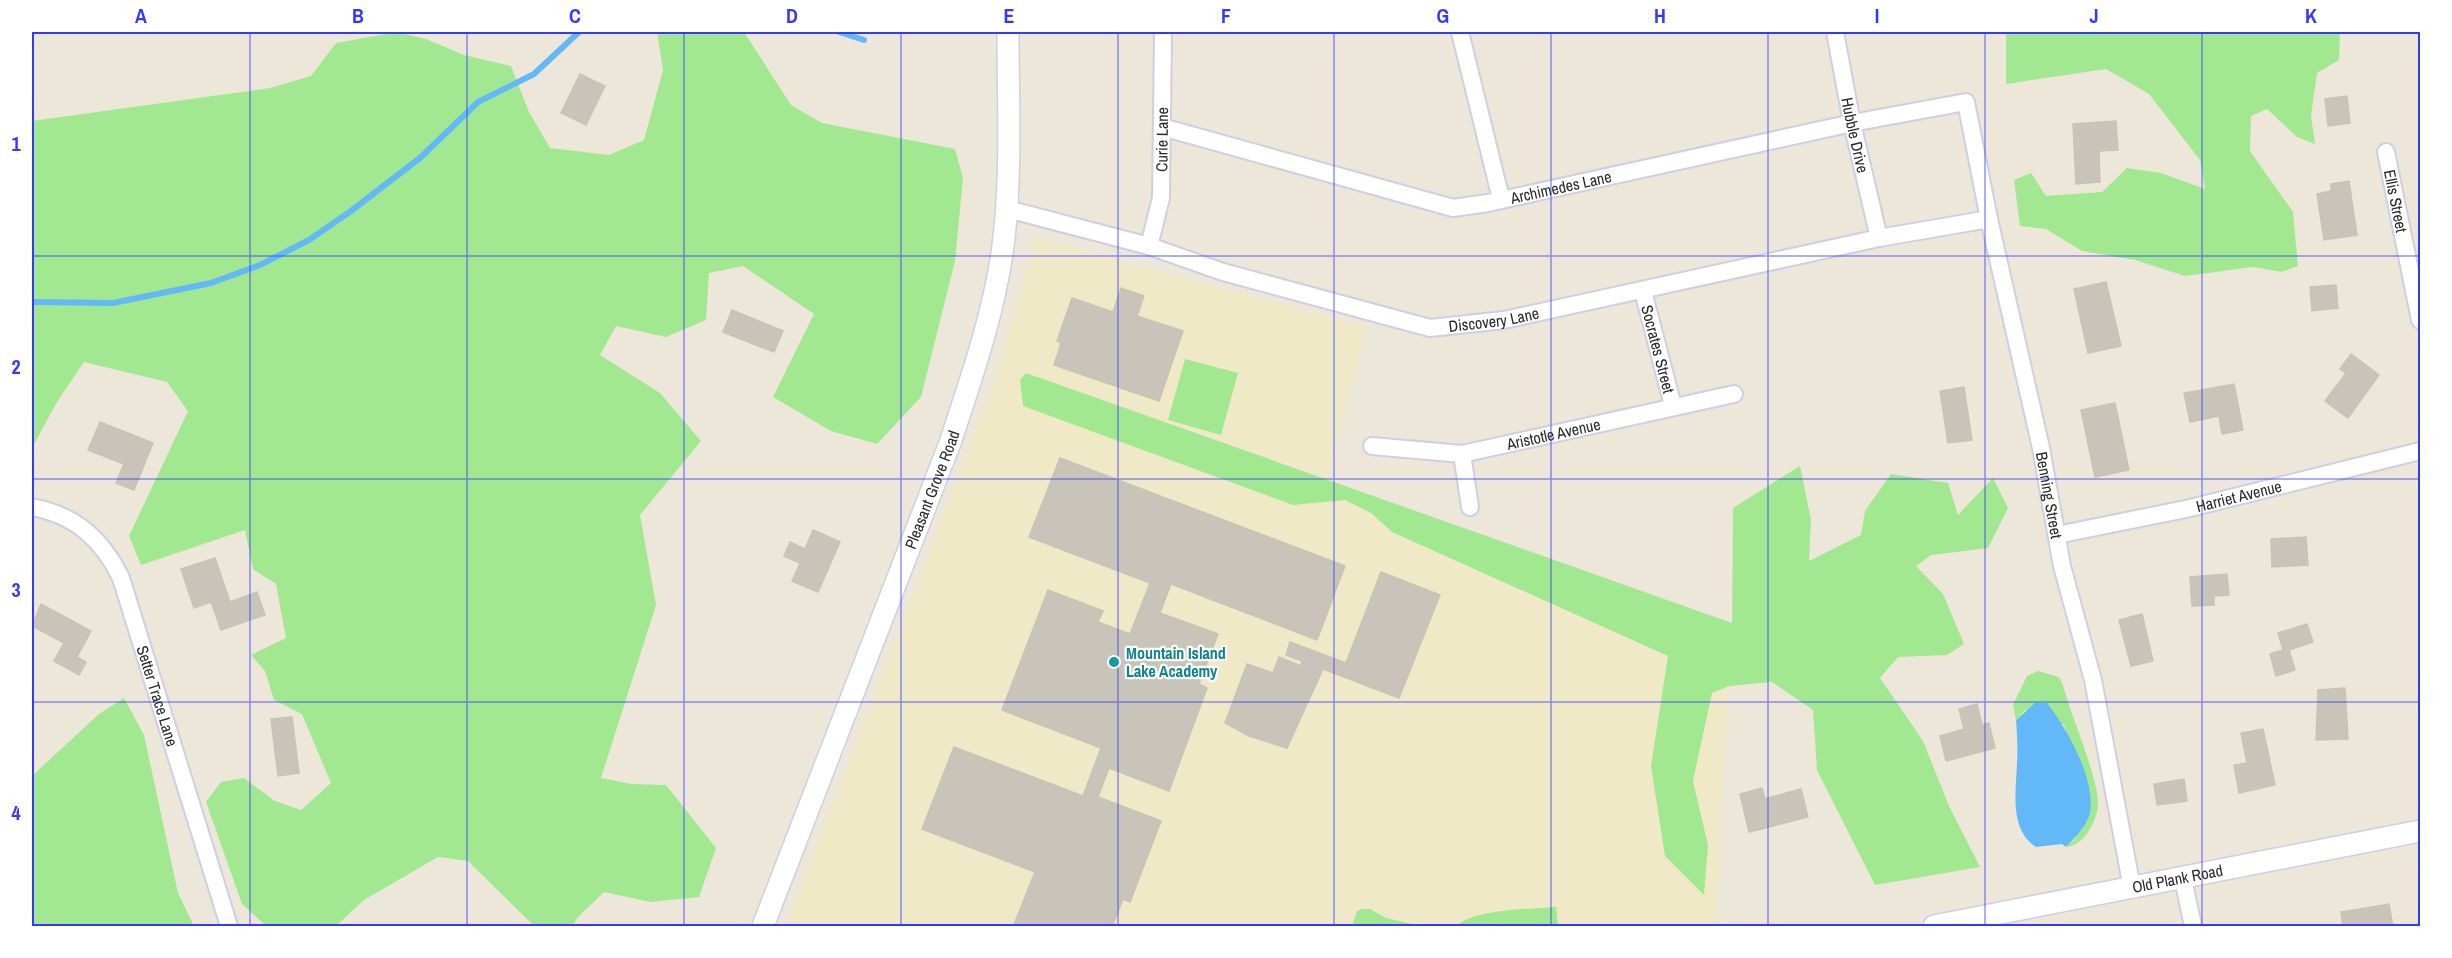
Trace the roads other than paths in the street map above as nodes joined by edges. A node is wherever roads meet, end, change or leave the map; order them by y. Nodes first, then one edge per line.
1 (1008, 32) edge
2 (1163, 32) edge
3 (1460, 32) edge
4 (1835, 32) edge
5 (1966, 102) joint
6 (1852, 123) junction
7 (1162, 127) junction
8 (2386, 152) dead end
9 (1501, 199) junction
10 (1006, 209) junction
11 (1989, 219) junction
12 (1878, 238) junction
13 (1149, 246) junction
14 (1643, 291) junction
15 (2421, 320) edge
16 (1734, 394) dead end
17 (1673, 406) junction
18 (1372, 446) dead end
19 (2421, 451) edge
20 (1462, 454) junction
21 (32, 507) edge
22 (1470, 507) dead end
23 (2057, 535) junction
24 (2421, 831) edge
25 (2182, 879) junction
26 (2132, 888) junction
27 (230, 927) edge
28 (763, 927) edge
29 (1934, 927) edge
30 (2193, 927) edge

1 - 10 street, Pleasant Grove Road
2 - 7 street, Curie Lane
3 - 9 street
4 - 6 street, Hubble Drive
5 - 6 street, Archimedes Lane
5 - 11 street, Benning Street
6 - 9 street, Archimedes Lane
6 - 12 street, Hubble Drive
7 - 9 street, Archimedes Lane
7 - 13 street, Curie Lane
8 - 15 street, Ellis Street
10 - 13 street, Discovery Lane
10 - 28 street, Pleasant Grove Road
11 - 12 street, Discovery Lane
11 - 23 street, Benning Street
12 - 14 street, Discovery Lane
13 - 14 street, Discovery Lane
14 - 17 street, Socrates Street
16 - 17 street, Aristotle Avenue
17 - 20 street, Aristotle Avenue
18 - 20 street, Aristotle Avenue
19 - 23 street, Harriet Avenue
20 - 22 street
21 - 27 street, Setter Trace Lane
23 - 26 street, Benning Street
24 - 25 street, Old Plank Road
25 - 26 street, Old Plank Road
25 - 30 street
26 - 29 street, Old Plank Road

